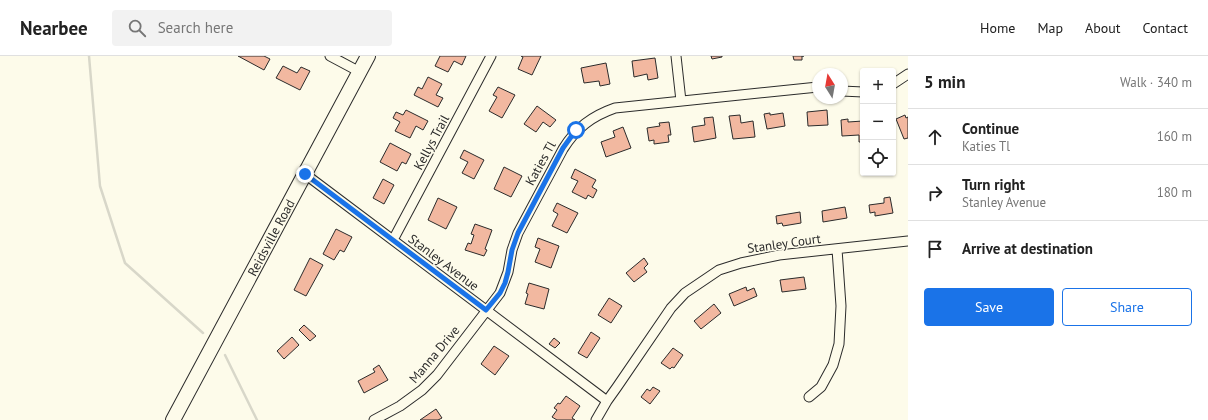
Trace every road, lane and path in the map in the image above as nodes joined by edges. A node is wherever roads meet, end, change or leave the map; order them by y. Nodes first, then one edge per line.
1 (330, 56) edge
2 (368, 56) edge
3 (491, 56) edge
4 (676, 56) edge
5 (360, 72) junction
6 (908, 74) edge
7 (896, 82) edge
8 (812, 89) edge
9 (848, 91) edge
10 (860, 92) edge
11 (681, 101) junction
12 (305, 174) junction
13 (393, 240) junction
14 (908, 241) edge
15 (837, 249) junction
16 (486, 310) junction
17 (809, 397) dead end
18 (607, 400) junction
19 (173, 420) edge
20 (374, 420) edge
21 (596, 420) edge

1 - 5 street
2 - 5 highway, Reidsville Road
3 - 13 street, Kellys Trail
4 - 11 street
5 - 12 highway, Reidsville Road
6 - 7 street
8 - 11 street, Katies Tl
9 - 10 street
11 - 16 street, Katies Tl
12 - 13 street, Stanley Avenue
12 - 19 highway, Reidsville Road
13 - 16 street, Stanley Avenue
14 - 15 street, Stanley Court
15 - 17 street
15 - 18 street, Stanley Court
16 - 18 street, Stanley Avenue
16 - 20 street, Manna Drive
18 - 21 street

